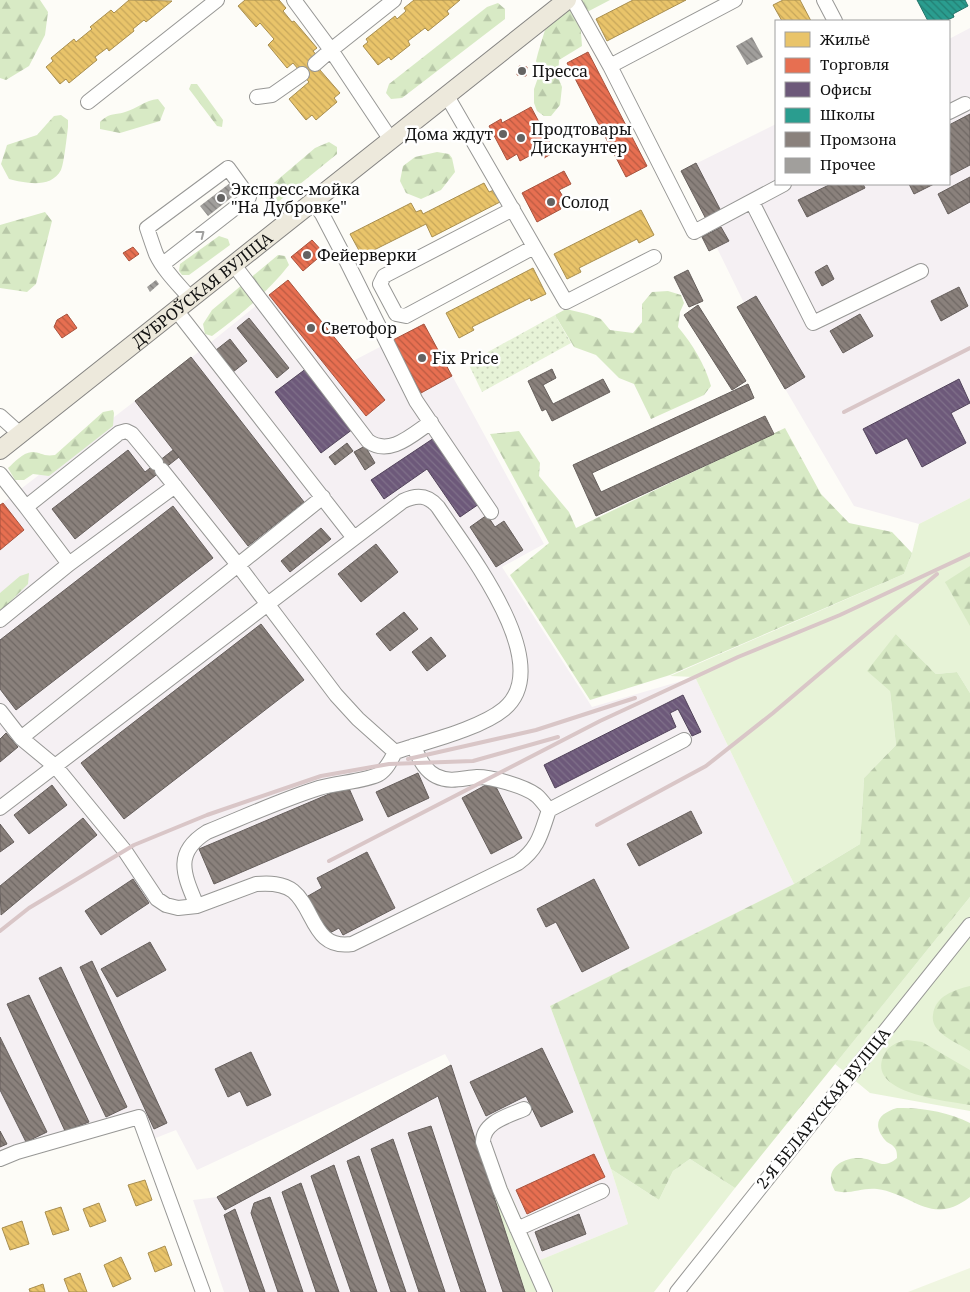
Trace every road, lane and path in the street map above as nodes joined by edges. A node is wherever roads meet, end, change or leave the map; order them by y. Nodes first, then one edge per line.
1 (217, 0) edge
2 (294, 0) edge
3 (394, 0) edge
4 (568, 0) edge
5 (573, 0) edge
6 (735, 0) edge
7 (824, 0) edge
8 (834, 20) edge
9 (331, 50) junction
10 (315, 64) dead end
11 (610, 66) junction
12 (302, 74) dead end
13 (447, 96) junction
14 (257, 97) dead end
15 (88, 102) dead end
16 (965, 104) dead end
17 (950, 112) edge
18 (391, 140) junction
19 (782, 185) edge
20 (313, 202) junction
21 (752, 202) junction
22 (513, 209) junction
23 (534, 247) junction
24 (654, 257) dead end
25 (160, 260) junction
26 (234, 265) junction
27 (921, 271) dead end
28 (191, 299) junction
29 (176, 310) junction
30 (0, 416) edge
31 (431, 422) junction
32 (20, 434) junction
33 (1, 447) edge
34 (0, 474) edge
35 (175, 486) junction
36 (323, 498) junction
37 (26, 507) junction
38 (492, 512) dead end
39 (354, 538) junction
40 (70, 564) junction
41 (238, 565) junction
42 (268, 605) junction
43 (0, 620) edge
44 (0, 711) edge
45 (21, 738) junction
46 (684, 740) dead end
47 (413, 746) junction
48 (395, 752) junction
49 (56, 767) junction
50 (0, 808) edge
51 (549, 810) junction
52 (197, 906) junction
53 (970, 925) edge
54 (524, 1109) dead end
55 (0, 1159) edge
56 (602, 1191) dead end
57 (517, 1229) junction
58 (203, 1292) edge
59 (545, 1292) edge
60 (677, 1292) edge

1 - 15 street
2 - 9 street
3 - 9 street
4 - 13 main road, ДУБРОЎСКАЯ ВУЛІЦА
5 - 11 street
6 - 11 street
7 - 8 street
9 - 10 street
9 - 18 street
11 - 21 street
12 - 14 street
13 - 18 main road, ДУБРОЎСКАЯ ВУЛІЦА
13 - 22 street
16 - 17 street
18 - 20 main road, ДУБРОЎСКАЯ ВУЛІЦА
19 - 21 street
20 - 26 main road, ДУБРОЎСКАЯ ВУЛІЦА
20 - 31 street
21 - 27 street
22 - 23 street
22 - 23 street
23 - 24 street
25 -> 25 street
25 - 28 street
26 - 28 main road, ДУБРОЎСКАЯ ВУЛІЦА
26 - 31 street
28 - 29 main road, ДУБРОЎСКАЯ ВУЛІЦА
29 - 32 main road, ДУБРОЎСКАЯ ВУЛІЦА
29 - 36 street
30 - 32 street
31 - 38 street
32 - 33 main road, ДУБРОЎСКАЯ ВУЛІЦА
34 - 37 street
35 - 37 street
35 - 40 street
35 - 41 street
36 - 39 street
36 - 41 street
37 - 40 street
39 - 42 street
39 - 47 street
40 - 43 street
41 - 42 street
41 - 45 street
42 - 48 street
42 - 49 street
44 - 45 street
45 - 49 street
46 - 51 street
47 - 48 street
47 - 51 street
48 - 52 street
49 - 50 street
49 - 52 street
51 - 52 street
53 - 60 street, 2-Я БЕЛАРУСКАЯ ВУЛІЦА
54 - 57 street
55 - 58 street
56 - 57 street
57 - 59 street

